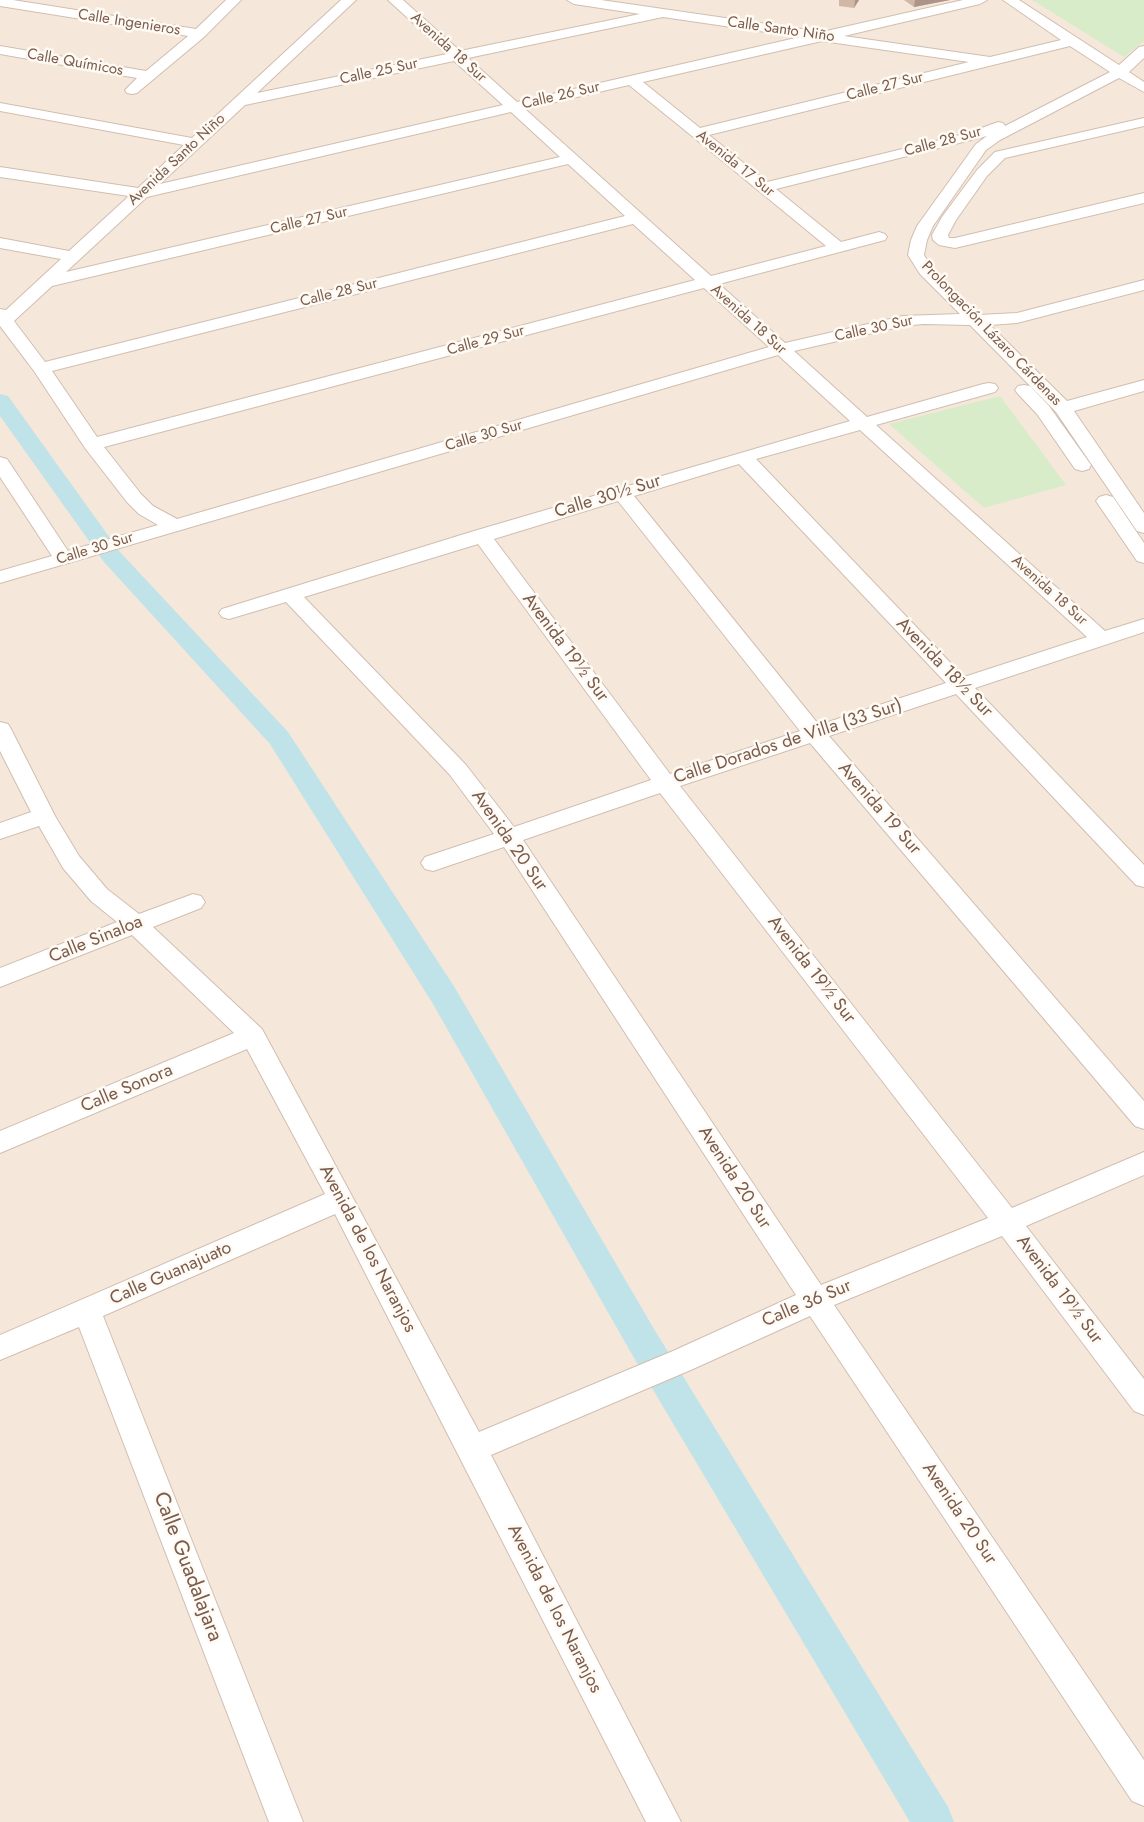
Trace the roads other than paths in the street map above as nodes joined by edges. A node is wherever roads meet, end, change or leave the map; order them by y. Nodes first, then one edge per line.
1 (234, 0) edge
2 (349, 0) edge
3 (395, 0) edge
4 (574, 0) edge
5 (980, 0) edge
6 (1010, 0) edge
7 (1, 2) edge
8 (664, 13) junction
9 (199, 34) junction
10 (823, 36) junction
11 (1073, 41) junction
12 (0, 50) edge
13 (1144, 50) edge
14 (457, 56) junction
15 (989, 61) junction
16 (1144, 70) edge
17 (1120, 72) junction
18 (150, 76) junction
19 (632, 80) junction
20 (1144, 88) edge
21 (132, 90) dead end
22 (241, 101) junction
23 (514, 107) junction
24 (0, 108) edge
25 (1144, 122) edge
26 (697, 133) junction
27 (196, 143) junction
28 (571, 160) junction
29 (0, 172) edge
30 (764, 187) junction
31 (142, 193) junction
32 (1144, 198) edge
33 (636, 218) junction
34 (879, 237) dead end
35 (0, 244) edge
36 (839, 248) junction
37 (73, 257) junction
38 (46, 282) junction
39 (708, 283) junction
40 (1144, 285) edge
41 (2, 317) edge
42 (964, 318) junction
43 (781, 349) junction
44 (41, 368) junction
45 (1144, 384) edge
46 (989, 388) dead end
47 (1063, 408) junction
48 (863, 424) junction
49 (92, 444) junction
50 (743, 457) junction
51 (0, 463) edge
52 (621, 493) junction
53 (1144, 494) edge
54 (1124, 500) junction
55 (175, 526) junction
56 (1144, 526) edge
57 (481, 535) junction
58 (1144, 557) edge
59 (64, 558) junction
60 (0, 577) edge
61 (290, 594) junction
62 (229, 613) dead end
63 (1144, 626) edge
64 (1102, 639) junction
65 (960, 686) junction
66 (0, 729) edge
67 (814, 733) junction
68 (664, 783) junction
69 (44, 816) junction
70 (0, 831) edge
71 (509, 837) junction
72 (432, 862) dead end
73 (1144, 879) edge
74 (193, 902) dead end
75 (134, 924) junction
76 (0, 978) edge
77 (253, 1036) junction
78 (1144, 1119) edge
79 (0, 1142) edge
80 (1144, 1163) edge
81 (341, 1199) junction
82 (1007, 1222) junction
83 (815, 1300) junction
84 (87, 1312) junction
85 (0, 1348) edge
86 (1144, 1402) edge
87 (472, 1450) junction
88 (1144, 1788) edge
89 (286, 1822) edge
90 (664, 1822) edge

1 - 9 street
2 - 22 street, Avenida Santo Niño
3 - 14 street, Avenida 18 Sur
4 - 8 street, Calle Santo Niño
5 - 10 street, Calle 26 Sur
6 - 11 street
7 - 9 street, Calle Ingenieros
8 - 10 street, Calle Santo Niño
8 - 14 street, Calle 25 Sur
9 - 18 street
10 - 15 street, Calle Santo Niño
10 - 19 street, Calle 26 Sur
11 - 15 street, Calle 27 Sur
11 - 17 street
12 - 18 street, Calle Químicos
13 - 17 street, Prolongación Lázaro Cárdenas
14 - 22 street, Calle 25 Sur
14 - 23 street, Avenida 18 Sur
15 - 26 street, Calle 27 Sur
16 - 17 street
17 - 20 street
17 - 30 street, Calle 28 Sur
17 - 42 street, Prolongación Lázaro Cárdenas
18 - 21 street
19 - 23 street, Calle 26 Sur
19 - 26 street, Avenida 17 Sur
22 - 27 street, Avenida Santo Niño
23 - 28 street, Avenida 18 Sur
23 - 31 street, Calle 26 Sur
24 - 27 street
25 - 32 street
26 - 30 street, Avenida 17 Sur
27 - 31 street, Avenida Santo Niño
28 - 33 street, Avenida 18 Sur
28 - 38 street, Calle 27 Sur
29 - 31 street
30 - 36 street, Avenida 17 Sur
31 - 37 street, Avenida Santo Niño
33 - 39 street, Avenida 18 Sur
33 - 44 street, Calle 28 Sur
34 - 36 street, Calle 29 Sur
35 - 37 street
36 - 39 street, Calle 29 Sur
37 - 38 street, Avenida Santo Niño
38 - 41 street, Avenida Santo Niño
39 - 43 street, Avenida 18 Sur
39 - 49 street, Calle 29 Sur
40 - 42 street, Calle 30 Sur
41 - 44 street
42 - 43 street, Calle 30 Sur
42 - 47 street, Prolongación Lázaro Cárdenas
42 - 58 street, Prolongación Lázaro Cárdenas
43 - 48 street, Avenida 18 Sur
43 - 55 street, Calle 30 Sur
44 - 49 street
45 - 47 street
46 - 48 street, Calle 30½ Sur
47 - 54 street, Prolongación Lázaro Cárdenas
48 - 50 street, Calle 30½ Sur
48 - 64 street, Avenida 18 Sur
49 - 55 street
50 - 52 street, Calle 30½ Sur
50 - 65 street, Avenida 18½ Sur
51 - 59 street
52 - 57 street, Calle 30½ Sur
52 - 67 street, Avenida 19 Sur
53 - 54 street
54 - 56 street, Prolongación Lázaro Cárdenas
55 - 59 street, Calle 30 Sur
57 - 61 street, Calle 30½ Sur
57 - 68 street, Avenida 19½ Sur
59 - 60 street, Calle 30 Sur
61 - 62 street, Calle 30½ Sur
61 - 71 street, Avenida 20 Sur
63 - 64 street, Calle Dorados de Villa (33 Sur)
64 - 65 street, Calle Dorados de Villa (33 Sur)
65 - 67 street, Calle Dorados de Villa (33 Sur)
65 - 73 street, Avenida 18½ Sur
66 - 69 street, Avenida de los Naranjos
67 - 68 street, Calle Dorados de Villa (33 Sur)
67 - 78 street, Avenida 19 Sur
68 - 71 street, Calle Dorados de Villa (33 Sur)
68 - 82 street, Avenida 19½ Sur
69 - 70 street
69 - 75 street, Avenida de los Naranjos
71 - 72 street, Calle Dorados de Villa (33 Sur)
71 - 83 street, Avenida 20 Sur
74 - 75 street, Calle Sinaloa
75 - 76 street, Calle Sinaloa
75 - 77 street, Avenida de los Naranjos
77 - 79 street, Calle Sonora
77 - 81 street, Avenida de los Naranjos
80 - 82 street, Calle 36 Sur
81 - 84 street, Calle Guanajuato
81 - 87 street, Avenida de los Naranjos
82 - 83 street, Calle 36 Sur
82 - 86 street, Avenida 19½ Sur
83 - 87 street, Calle 36 Sur
83 - 88 street, Avenida 20 Sur
84 - 85 street, Calle Guanajuato
84 - 89 street, Calle Guadalajara
87 - 90 street, Avenida de los Naranjos

